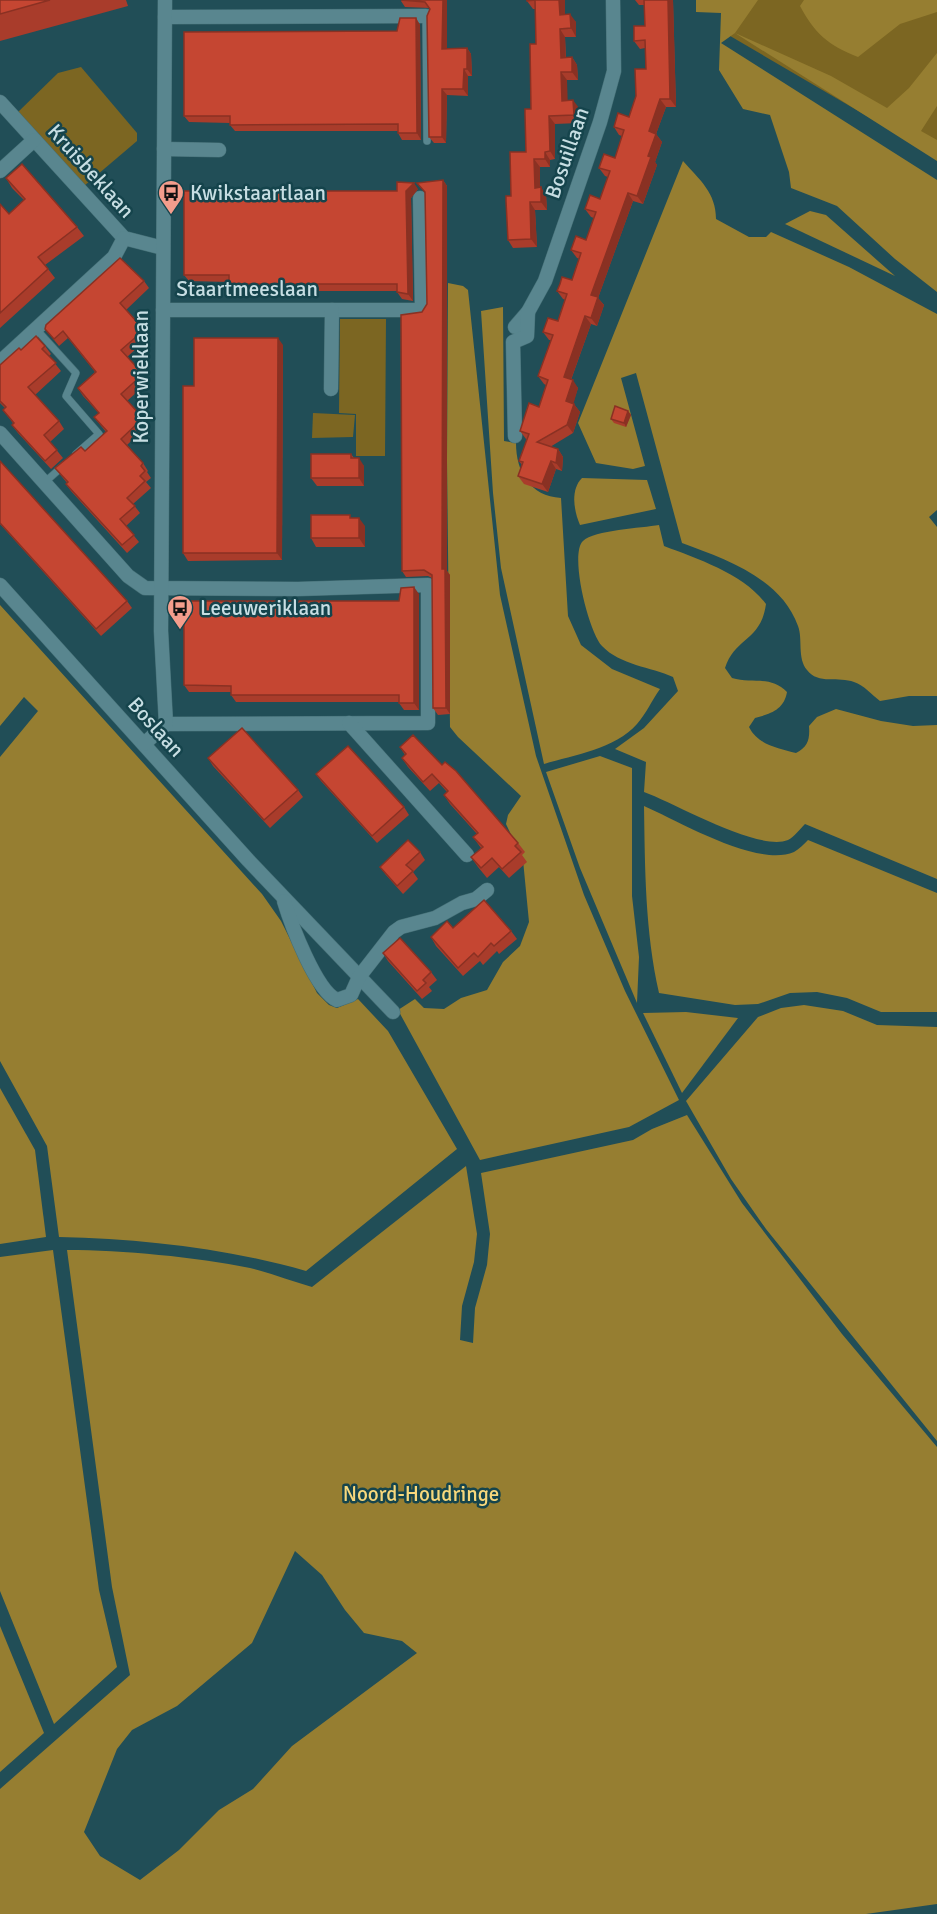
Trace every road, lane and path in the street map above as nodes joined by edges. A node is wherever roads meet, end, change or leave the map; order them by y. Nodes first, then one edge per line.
1 (165, 0) edge
2 (613, 0) edge
3 (165, 16) junction
4 (426, 16) joint
5 (0, 102) edge
6 (34, 140) junction
7 (427, 141) edge
8 (164, 149) junction
9 (219, 150) dead end
10 (0, 171) edge
11 (420, 198) dead end
12 (124, 238) junction
13 (163, 248) junction
14 (163, 310) junction
15 (332, 310) junction
16 (528, 312) junction
17 (515, 327) dead end
18 (36, 329) junction
19 (0, 362) edge
20 (331, 389) dead end
21 (0, 433) edge
22 (515, 436) dead end
23 (45, 482) junction
24 (0, 585) edge
25 (162, 587) junction
26 (349, 723) junction
27 (166, 724) junction
28 (144, 744) junction
29 (467, 855) dead end
30 (487, 890) dead end
31 (282, 896) junction
32 (359, 977) junction
33 (393, 1012) dead end

1 - 3 street, Koperwieklaan
2 - 16 street, Bosuillaan
3 - 4 street
3 - 8 street, Koperwieklaan
4 - 7 lane
5 - 6 street, Kruisbeklaan
6 - 10 street
6 - 12 street, Kruisbeklaan
8 - 9 street
8 - 13 street, Koperwieklaan
11 - 15 street, Staartmeeslaan
12 - 13 street, Kruisbeklaan
12 - 18 street
13 - 14 street, Koperwieklaan
14 - 15 street, Staartmeeslaan
14 - 25 street, Koperwieklaan
15 - 20 street
16 - 17 street, Bosuillaan
16 - 22 street, Bosuillaan
18 - 19 street
18 - 23 lane
21 - 23 street
23 - 25 street
24 - 28 street, Boslaan
25 - 26 street
25 - 27 street, Koperwieklaan
26 - 27 street
26 - 29 street
27 - 28 street
28 - 31 street, Boslaan
30 - 32 street, Boslaan
31 - 32 street, Boslaan
31 - 32 street, Boslaan
32 - 33 street, Boslaan

